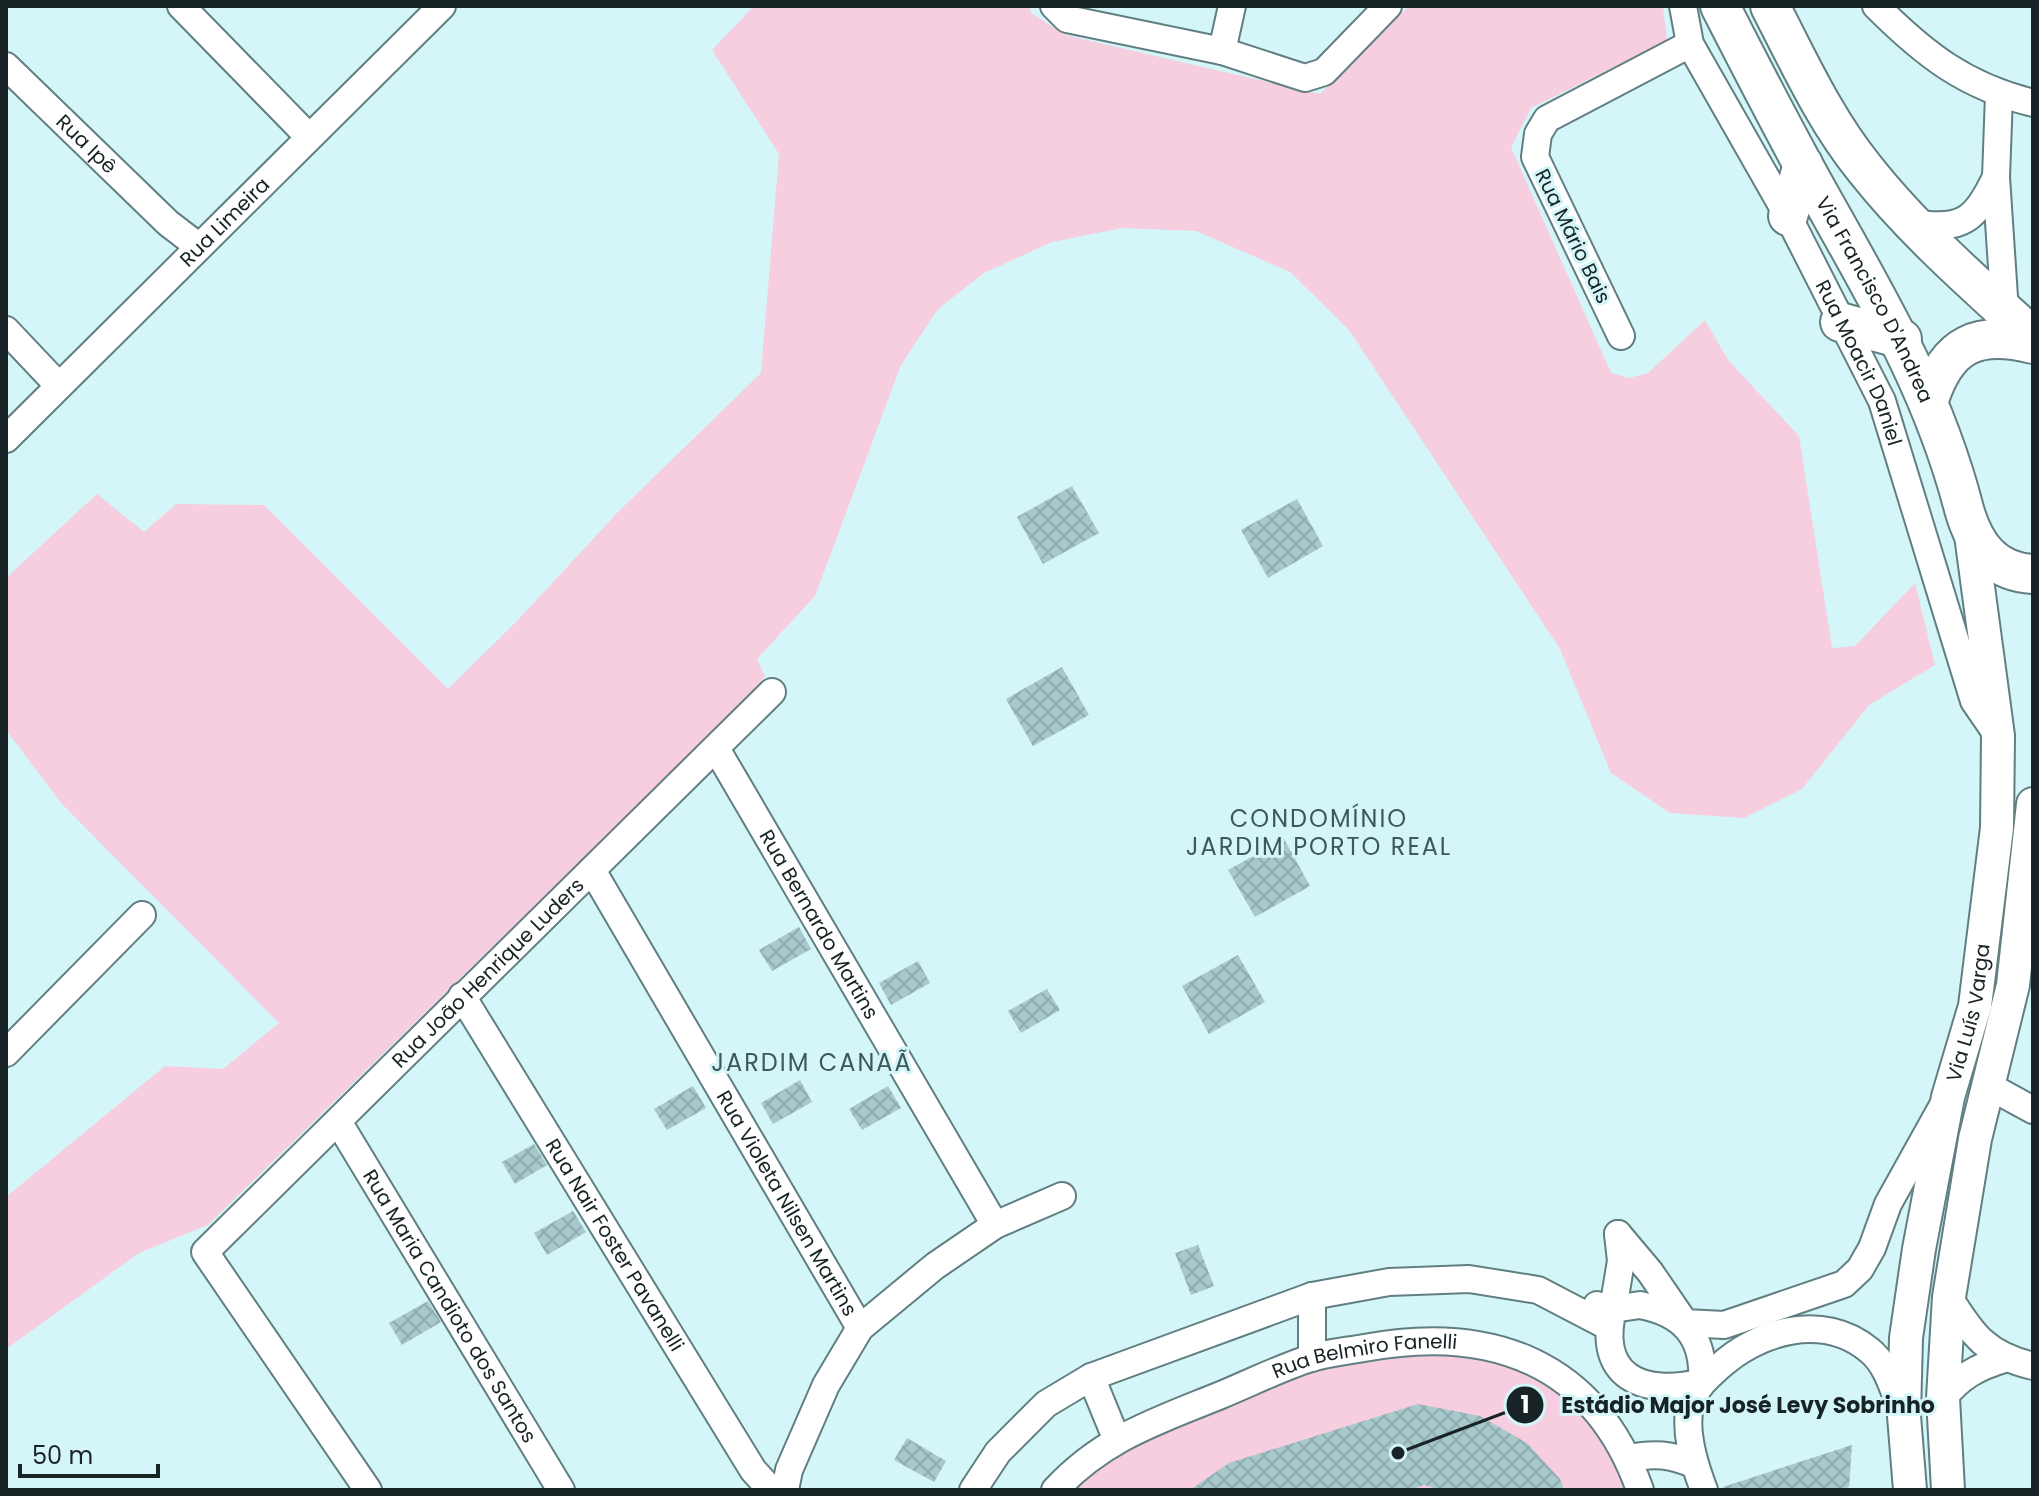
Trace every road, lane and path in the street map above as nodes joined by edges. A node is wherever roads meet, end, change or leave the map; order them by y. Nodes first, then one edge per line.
1 (181, 6) edge
2 (1054, 6) edge
3 (1232, 6) edge
4 (1388, 6) edge
5 (1683, 6) edge
6 (1720, 6) edge
7 (1770, 6) edge
8 (1876, 6) edge
9 (431, 10) edge
10 (1690, 44) junction
11 (1222, 51) junction
12 (6, 66) edge
13 (1999, 95) junction
14 (2033, 103) edge
15 (309, 137) junction
16 (1803, 164) junction
17 (1996, 177) junction
18 (1788, 216) junction
19 (1914, 223) junction
20 (192, 252) junction
21 (2005, 312) junction
22 (1840, 322) junction
23 (6, 330) edge
24 (1621, 336) dead end
25 (2033, 337) edge
26 (1902, 339) junction
27 (2033, 344) edge
28 (59, 386) junction
29 (1929, 400) junction
30 (6, 439) edge
31 (1971, 535) junction
32 (2033, 574) edge
33 (772, 692) dead end
34 (1998, 736) junction
35 (717, 750) junction
36 (2033, 804) edge
37 (592, 870) junction
38 (142, 915) dead end
39 (462, 996) junction
40 (6, 1053) edge
41 (1987, 1085) junction
42 (1948, 1097) junction
43 (2033, 1110) edge
44 (339, 1123) junction
45 (1062, 1196) dead end
46 (995, 1225) junction
47 (1312, 1296) junction
48 (1949, 1297) junction
49 (1611, 1318) junction
50 (1685, 1323) junction
51 (860, 1328) junction
52 (1312, 1358) junction
53 (2004, 1359) junction
54 (2033, 1366) edge
55 (1091, 1377) junction
56 (1702, 1382) junction
57 (1943, 1398) junction
58 (1904, 1416) junction
59 (1116, 1438) junction
60 (1629, 1458) junction
61 (1695, 1465) junction
62 (368, 1490) edge
63 (561, 1490) edge
64 (771, 1490) edge
65 (785, 1490) edge
66 (973, 1490) edge
67 (1055, 1490) edge
68 (1640, 1490) edge
69 (1704, 1490) edge
70 (1910, 1490) edge
71 (1948, 1490) edge

1 - 15 street
2 - 11 street
3 - 11 street
4 - 11 street
5 - 10 street, Rua Moacir Daniel
6 - 16 highway, Via Francisco D'Andrea
7 - 19 highway
8 - 13 street
9 - 15 street, Rua Limeira
10 - 18 street, Rua Moacir Daniel
10 - 24 street, Rua Mário Bais
12 - 20 street, Rua Ipê
13 - 14 street
13 - 17 street
15 - 20 street, Rua Limeira
16 - 18 highway
16 - 26 highway, Via Francisco D'Andrea
17 - 19 street
17 - 21 street
18 - 22 street, Rua Moacir Daniel
19 - 21 highway
20 - 28 street, Rua Limeira
21 - 25 highway
22 - 26 highway
22 - 34 street, Rua Moacir Daniel
23 - 28 street
26 - 29 highway, Via Francisco D'Andrea
27 - 29 highway
28 - 30 street, Rua Limeira
29 - 31 highway, Via Francisco D'Andrea
31 - 32 highway, Via Francisco D'Andrea
31 - 34 main road, Via Luís Varga
33 - 35 street, Rua João Henrique Luders
34 - 42 main road, Via Luís Varga
35 - 37 street, Rua João Henrique Luders
35 - 46 street, Rua Bernardo Martins
36 - 41 main road, Via Luís Varga
37 - 39 street, Rua João Henrique Luders
37 - 51 street, Rua Violeta Nilsen Martins
38 - 40 street
39 - 44 street, Rua João Henrique Luders
39 - 64 street, Rua Nair Foster Pavanelli
41 - 43 street
41 - 48 main road, Via Luís Varga
42 - 50 street
42 - 58 main road, Via Luís Varga
44 - 62 street, Rua João Henrique Luders
44 - 63 street, Rua Maria Candioto dos Santos
45 - 46 street
46 - 51 street
47 - 49 street
47 - 52 street
47 - 55 street
48 - 53 street
48 - 57 main road, Via Luís Varga
49 - 50 street
49 - 50 street
49 - 56 street
50 - 56 street
51 - 65 street
52 - 59 street, Rua Belmiro Fanelli
52 - 60 street, Rua Belmiro Fanelli
53 - 54 street
53 - 57 street
55 - 59 street
55 - 66 street
56 - 58 street
56 - 61 street
57 - 71 main road, Via Luís Varga
58 - 70 main road, Via Luís Varga
59 - 67 street, Rua Belmiro Fanelli
60 - 61 street
60 - 68 street, Rua Belmiro Fanelli
61 - 69 street

